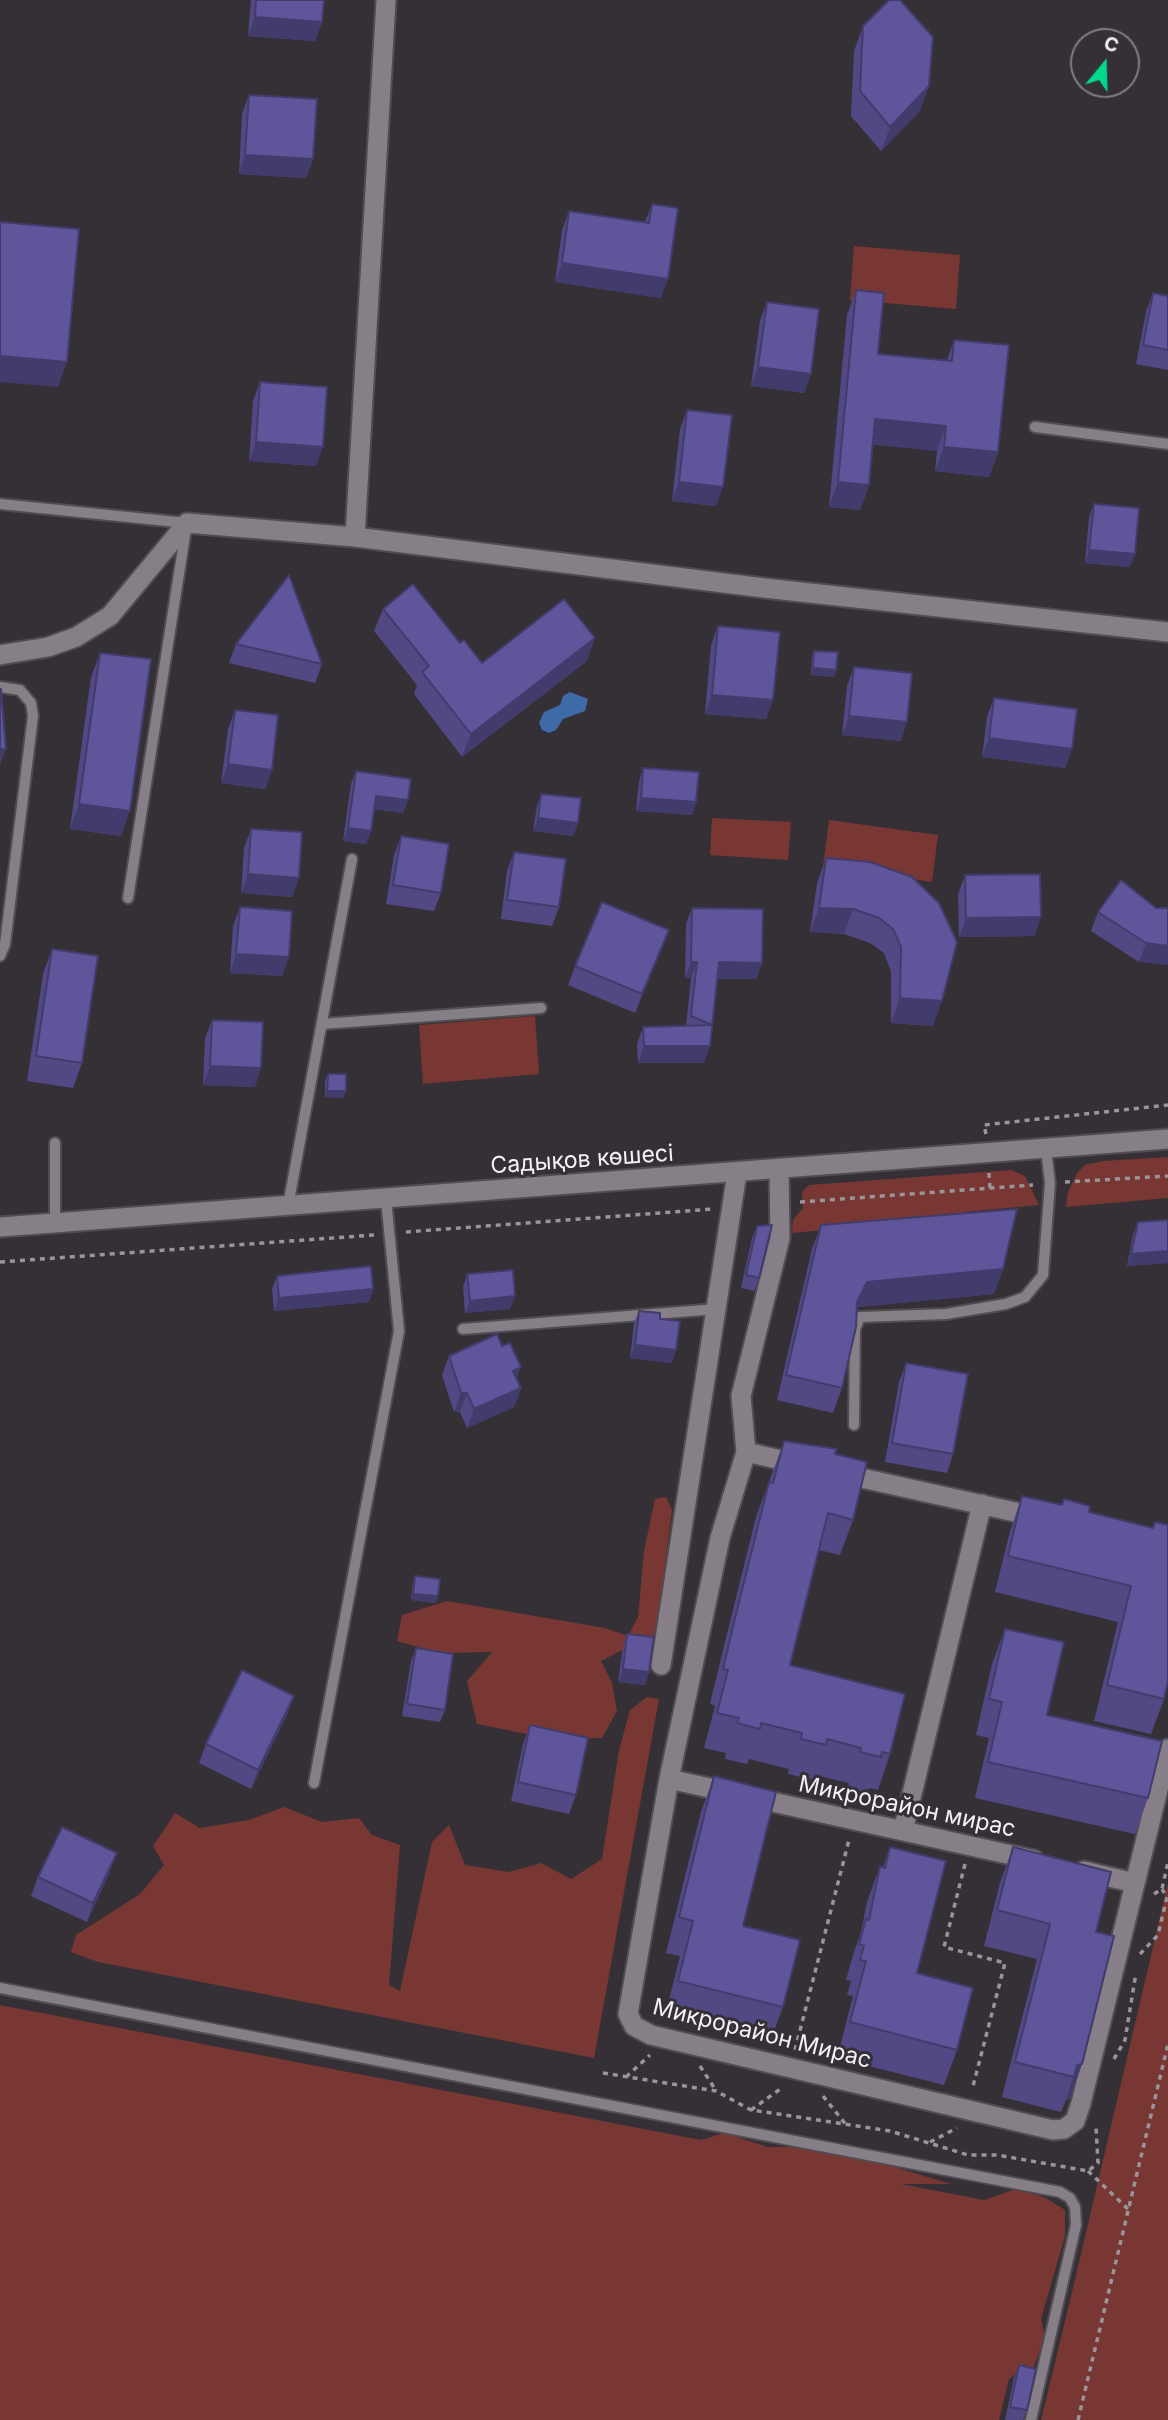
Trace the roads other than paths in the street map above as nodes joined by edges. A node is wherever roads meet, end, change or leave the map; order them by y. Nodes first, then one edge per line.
1 (386, 0) edge
2 (1035, 427) dead end
3 (1168, 443) edge
4 (0, 504) edge
5 (187, 523) junction
6 (355, 537) junction
7 (1168, 632) edge
8 (0, 655) edge
9 (0, 687) edge
10 (352, 859) dead end
11 (128, 898) dead end
12 (0, 956) edge
13 (541, 1008) dead end
14 (322, 1024) junction
15 (1168, 1139) edge
16 (55, 1143) dead end
17 (1046, 1149) junction
18 (779, 1170) junction
19 (737, 1173) junction
20 (386, 1199) junction
21 (288, 1206) junction
22 (55, 1223) junction
23 (0, 1227) edge
24 (718, 1309) junction
25 (463, 1329) dead end
26 (854, 1425) dead end
27 (746, 1452) junction
28 (982, 1504) junction
29 (1062, 1522) edge
30 (661, 1665) dead end
31 (1168, 1749) edge
32 (669, 1779) junction
33 (314, 1783) dead end
34 (903, 1831) junction
35 (1140, 1890) junction
36 (0, 1988) edge
37 (1031, 2420) edge

1 - 6 street
2 - 3 lane
4 - 5 lane
5 - 6 street
5 - 8 street
5 - 11 lane
6 - 7 street
9 - 12 lane
10 - 14 lane
13 - 14 lane
14 - 21 lane
15 - 17 street, Садықов көшесі
16 - 22 lane
17 - 18 street, Садықов көшесі
17 - 26 lane
18 - 19 street, Садықов көшесі
18 - 27 street, Микрорайон Мирас
19 - 20 street, Садықов көшесі
19 - 24 street
20 - 21 street, Садықов көшесі
20 - 33 lane
21 - 22 street, Садықов көшесі
22 - 23 street, Садықов көшесі
24 - 25 lane
24 - 30 street
27 - 28 street
27 - 32 street, Микрорайон Мирас
28 - 29 street
28 - 34 street, Микрорайон Мирас
31 - 35 street, Микрорайон Мирас
32 - 34 street, Микрорайон мирас
32 - 35 street, Микрорайон Мирас
34 - 35 street, Микрорайон мирас
36 - 37 lane

